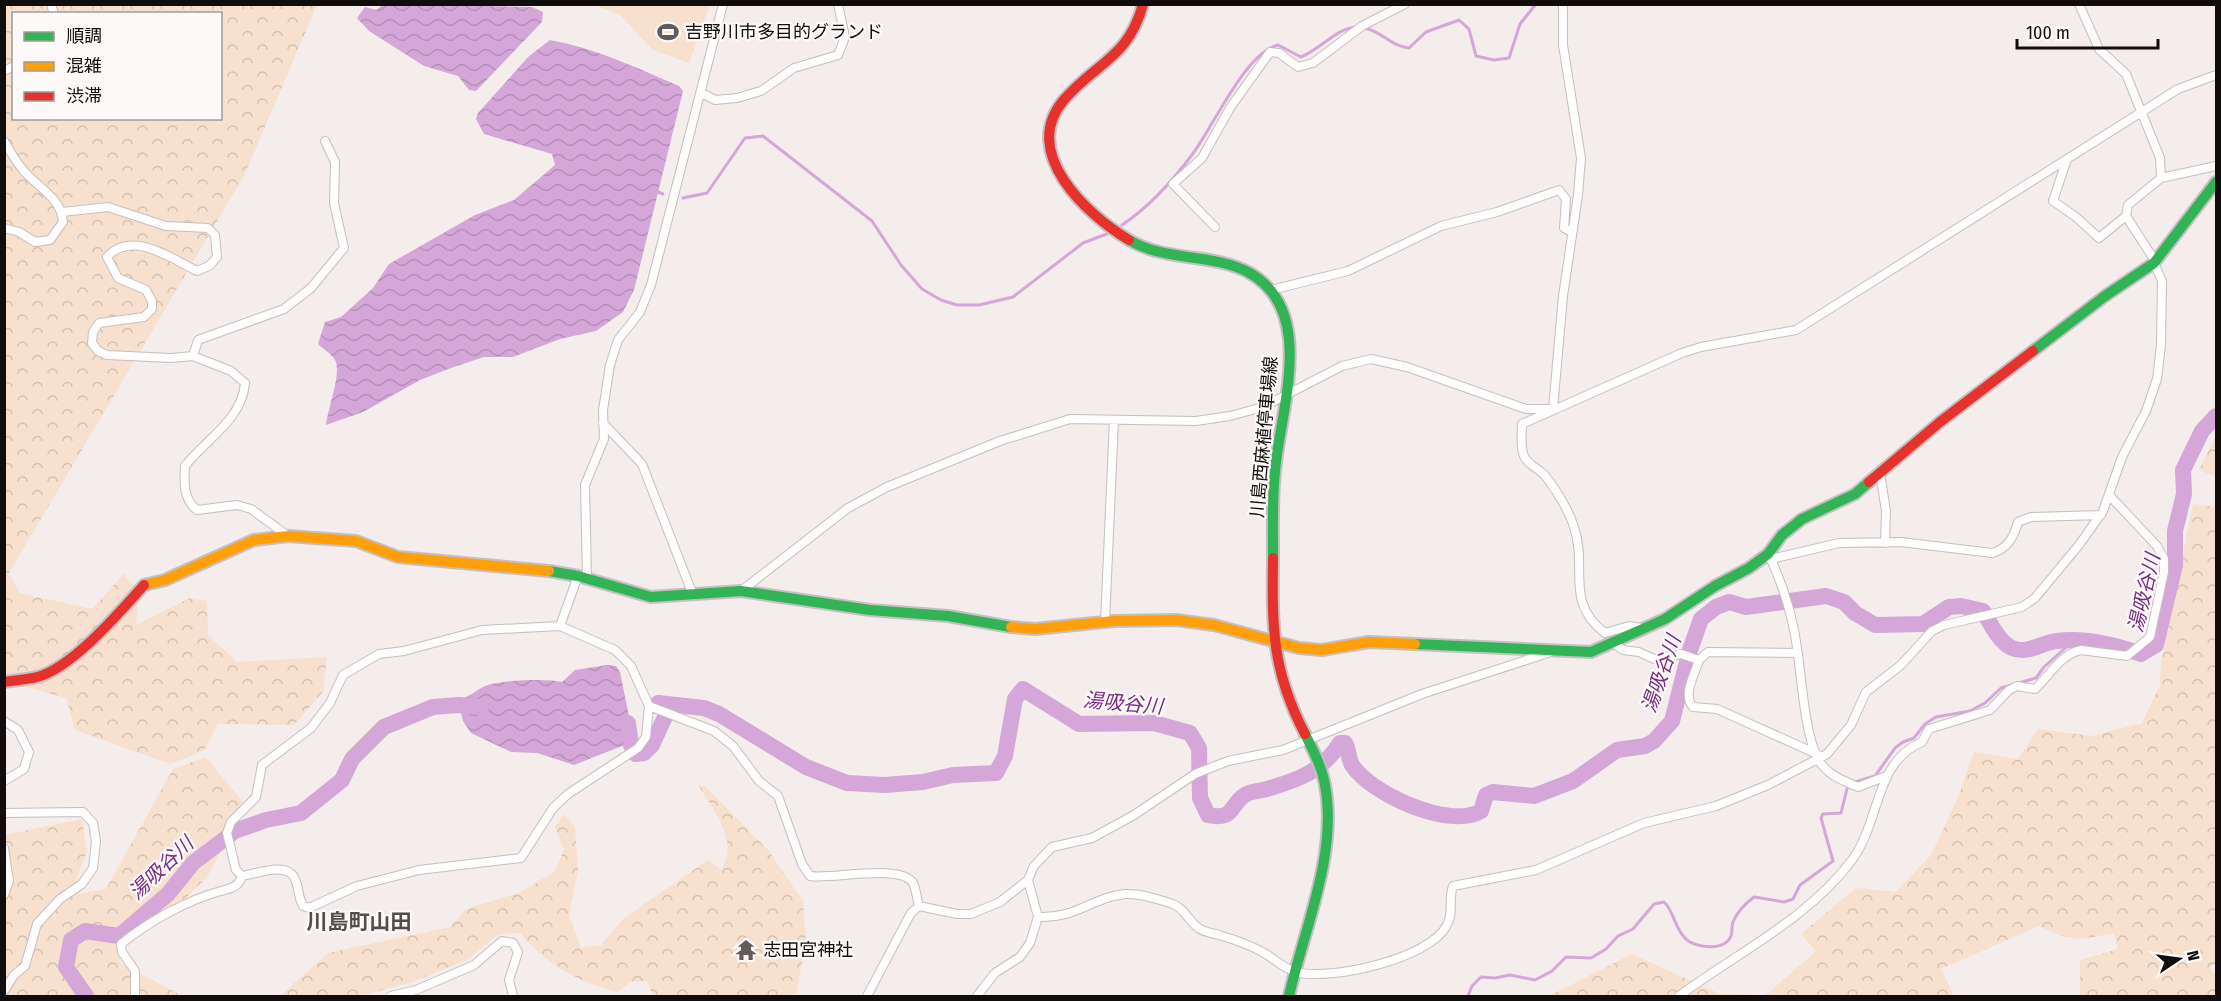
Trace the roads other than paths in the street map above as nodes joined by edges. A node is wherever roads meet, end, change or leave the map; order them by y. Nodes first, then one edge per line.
1 (723, 4) edge
2 (838, 4) edge
3 (1143, 4) edge
4 (1405, 4) edge
5 (1563, 4) edge
6 (2079, 4) edge
7 (2217, 75) edge
8 (702, 93) junction
9 (2142, 112) junction
10 (4, 141) edge
11 (326, 141) dead end
12 (2067, 159) junction
13 (2217, 166) edge
14 (2161, 178) junction
15 (2217, 182) edge
16 (62, 212) junction
17 (2126, 216) junction
18 (1215, 227) dead end
19 (4, 228) edge
20 (1572, 232) junction
21 (2155, 262) junction
22 (1271, 290) junction
23 (193, 356) junction
24 (1287, 394) junction
25 (1553, 409) junction
26 (1114, 420) junction
27 (603, 423) junction
28 (1880, 473) junction
29 (2110, 495) junction
30 (2101, 515) junction
31 (288, 536) junction
32 (1885, 543) junction
33 (1770, 557) junction
34 (583, 577) junction
35 (741, 591) junction
36 (693, 595) junction
37 (1105, 622) junction
38 (560, 626) junction
39 (1642, 628) junction
40 (1273, 639) junction
41 (1613, 643) junction
42 (1549, 652) junction
43 (1798, 653) junction
44 (1696, 660) junction
45 (4, 682) edge
46 (649, 706) junction
47 (4, 721) edge
48 (1310, 739) junction
49 (1817, 756) junction
50 (1884, 777) junction
51 (4, 781) edge
52 (4, 813) edge
53 (4, 848) edge
54 (242, 876) junction
55 (1028, 880) junction
56 (4, 895) edge
57 (919, 906) junction
58 (1038, 917) junction
59 (1293, 971) junction
60 (4, 991) edge
61 (135, 996) edge
62 (391, 996) edge
63 (513, 996) edge
64 (867, 996) edge
65 (977, 996) edge
66 (1289, 996) edge
67 (1679, 996) edge

1 - 8 street
2 - 8 street
3 - 22 street, 川島西麻植停車場線
4 - 18 street
5 - 20 street
6 - 9 street
7 - 9 street
8 - 27 street
9 - 12 street
9 - 14 street
10 - 16 street
11 - 23 street
12 - 17 street
12 - 25 street
13 - 14 street
14 - 17 street
15 - 21 street
16 - 19 street
16 - 23 street
17 - 21 street
20 - 22 street
20 - 25 street
21 - 28 street
21 - 29 street
22 - 24 street, 川島西麻植停車場線
23 - 31 street
24 - 25 street
24 - 26 street
24 - 40 street, 川島西麻植停車場線
25 - 39 street
26 - 35 street
26 - 37 street
27 - 34 street
27 - 36 street
28 - 32 street
28 - 33 street
29 - 30 street
29 - 50 street
30 - 32 street
30 - 49 street
31 - 34 street
31 - 45 street
32 - 33 street
33 - 39 street
33 - 43 street
34 - 36 street
34 - 38 street
35 - 36 street
35 - 37 street
37 - 40 street
38 - 46 street
38 - 54 street
39 - 41 street
40 - 42 street
40 - 48 street, 川島西麻植停車場線
41 - 42 street
41 - 44 street
42 - 48 street
43 - 44 street
43 - 49 street
44 - 49 street
46 - 54 street
46 - 57 street
47 - 51 street
48 - 55 street
48 - 59 street, 川島西麻植停車場線
49 - 50 street
49 - 59 street
50 - 67 street
52 - 60 street
53 - 56 street
54 - 61 street
55 - 57 street
55 - 58 street
57 - 64 street
58 - 59 street
58 - 65 street
59 - 66 street, 川島西麻植停車場線
62 - 63 street

